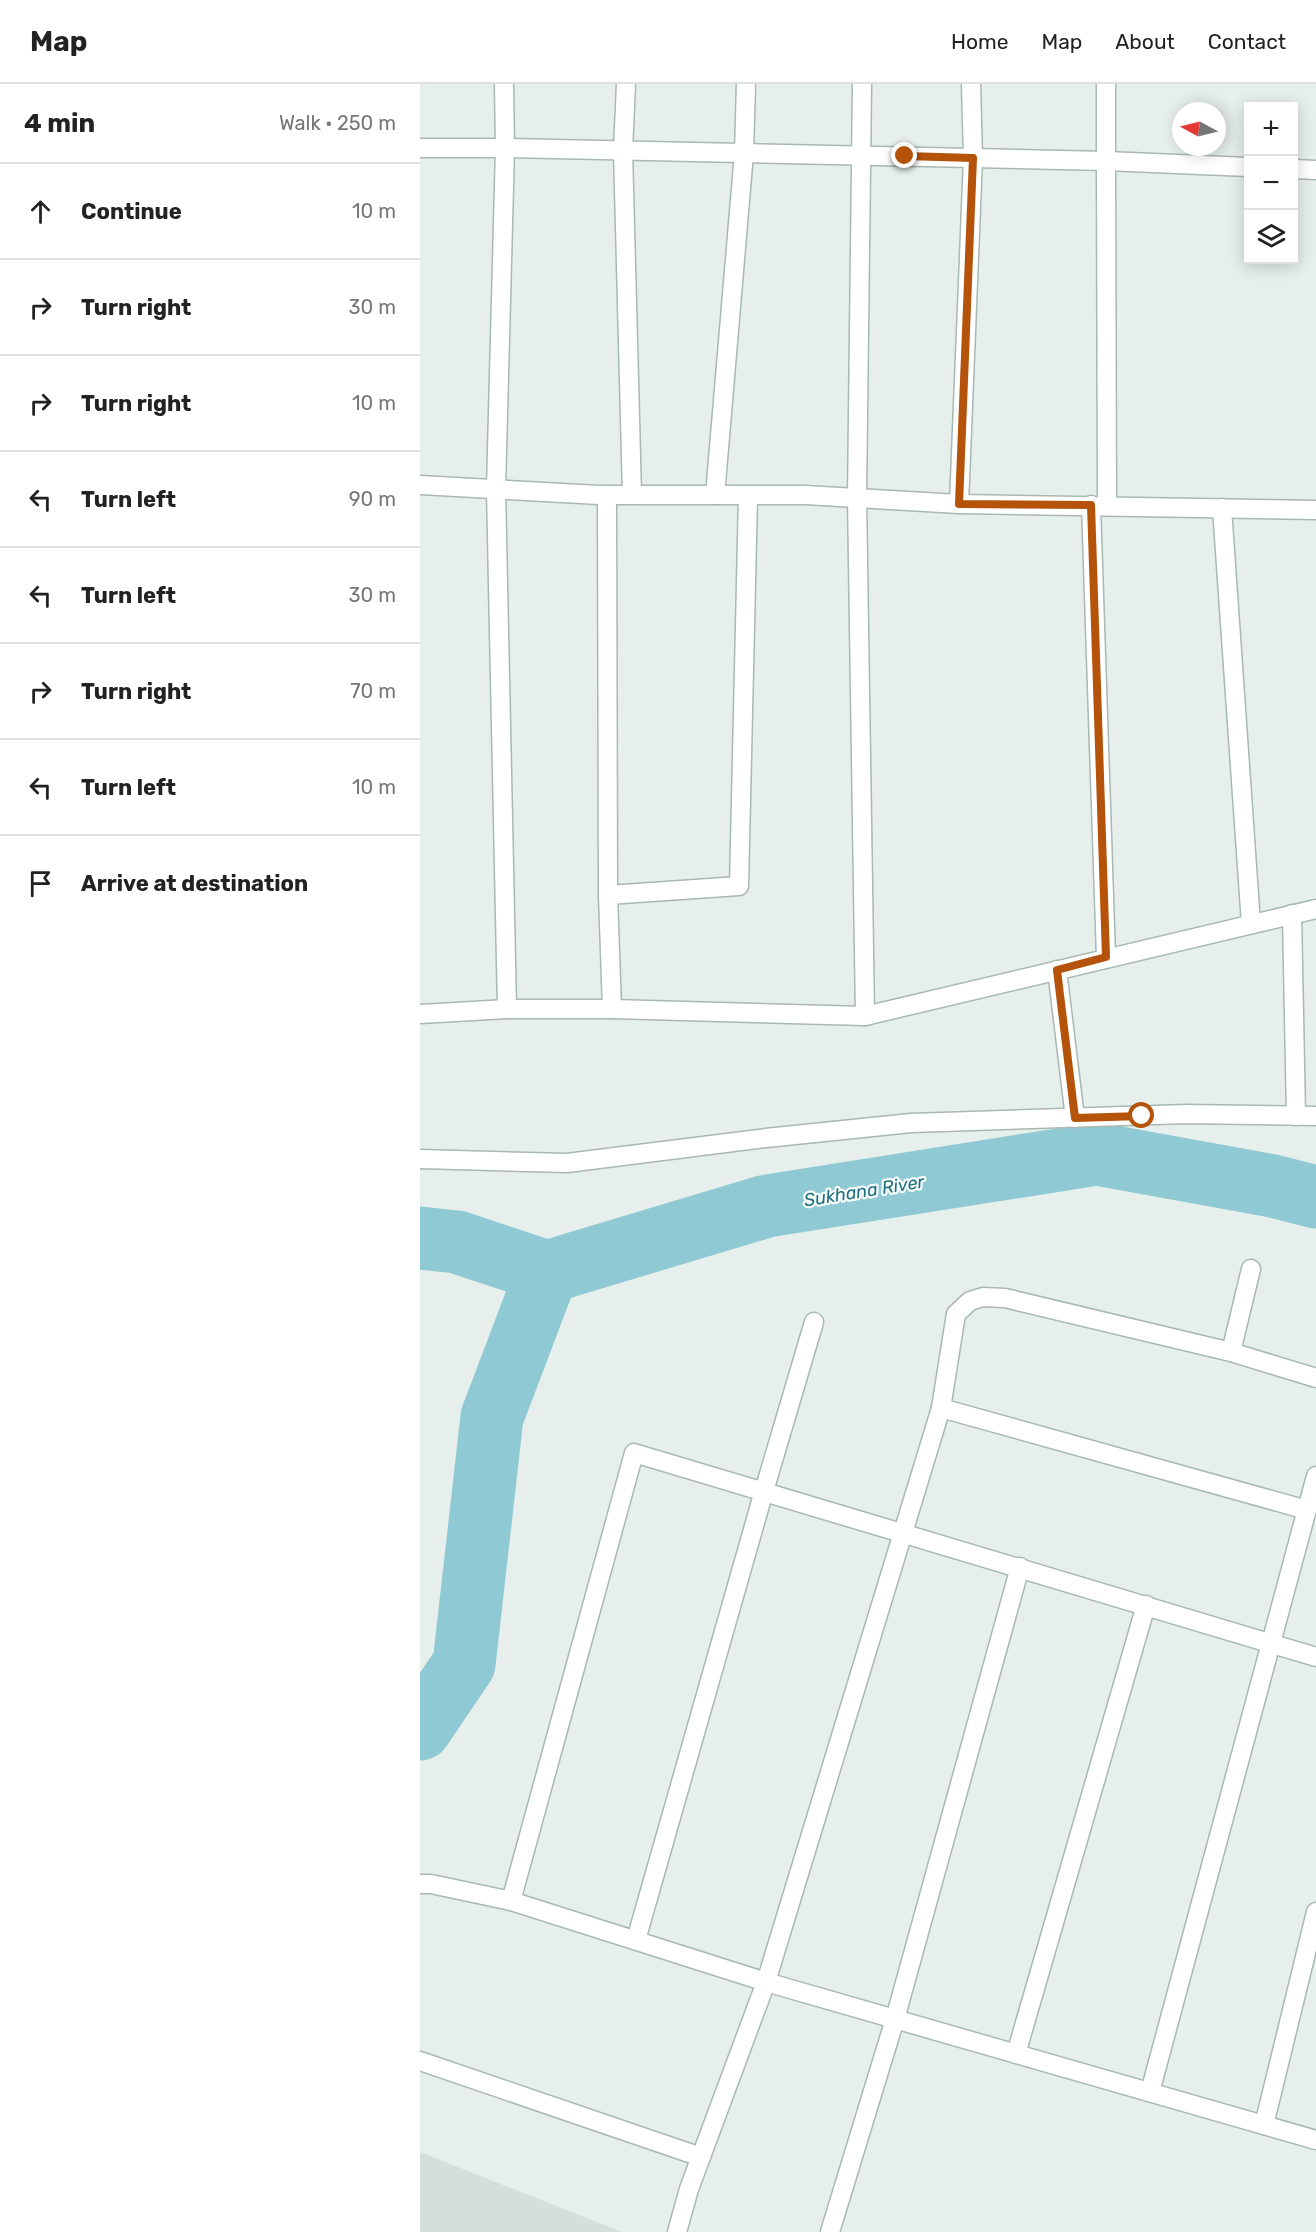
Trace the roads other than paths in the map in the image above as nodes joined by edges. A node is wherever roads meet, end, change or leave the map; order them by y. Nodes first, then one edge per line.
1 (504, 84) edge
2 (626, 84) edge
3 (746, 84) edge
4 (862, 84) edge
5 (971, 84) edge
6 (1106, 84) edge
7 (420, 148) edge
8 (505, 148) junction
9 (623, 150) junction
10 (744, 153) junction
11 (860, 156) junction
12 (973, 158) junction
13 (1106, 161) junction
14 (1244, 167) edge
15 (1298, 169) edge
16 (1316, 170) edge
17 (420, 485) edge
18 (496, 489) junction
19 (608, 495) junction
20 (632, 495) junction
21 (715, 495) junction
22 (748, 496) junction
23 (857, 497) junction
24 (959, 504) junction
25 (1099, 506) junction
26 (1222, 508) junction
27 (1316, 510) edge
28 (608, 895) junction
29 (1316, 909) edge
30 (1292, 914) junction
31 (1251, 924) junction
32 (1106, 957) junction
33 (1057, 970) junction
34 (612, 1009) junction
35 (507, 1010) junction
36 (420, 1014) edge
37 (865, 1016) junction
38 (1296, 1116) junction
39 (1316, 1116) edge
40 (1075, 1118) junction
41 (420, 1159) edge
42 (1251, 1269) dead end
43 (814, 1322) dead end
44 (1231, 1352) junction
45 (1316, 1378) edge
46 (941, 1408) junction
47 (1316, 1476) edge
48 (764, 1491) junction
49 (1307, 1510) junction
50 (903, 1532) junction
51 (1020, 1567) junction
52 (1146, 1605) junction
53 (1271, 1643) junction
54 (1316, 1656) edge
55 (420, 1884) edge
56 (511, 1901) junction
57 (1316, 1912) edge
58 (636, 1940) junction
59 (766, 1982) junction
60 (895, 2019) junction
61 (1016, 2054) junction
62 (420, 2061) edge
63 (1150, 2092) junction
64 (1264, 2125) junction
65 (1316, 2140) edge
66 (701, 2157) junction
67 (677, 2232) edge
68 (830, 2232) edge

1 - 8 street
2 - 9 street
3 - 10 street
4 - 11 street
5 - 12 street
6 - 13 street
7 - 8 street
8 - 9 street
8 - 18 street
9 - 10 street
9 - 20 street
10 - 11 street
10 - 21 street
11 - 12 street
11 - 23 street
12 - 13 street
12 - 24 street
13 - 14 street
13 - 25 street
15 - 16 street
17 - 18 street
18 - 19 street
18 - 35 street
19 - 20 street
19 - 28 street
20 - 21 street
21 - 22 street
22 - 23 street
22 - 28 street
23 - 24 street
23 - 37 street
24 - 25 street
25 - 26 street
25 - 32 street
26 - 27 street
26 - 31 street
28 - 34 street
29 - 30 street
30 - 31 street
30 - 38 street
31 - 32 street
32 - 33 street
33 - 37 street
33 - 40 street
34 - 35 street
34 - 37 street
35 - 36 street
38 - 39 street
38 - 40 street
40 - 41 street
42 - 44 street
43 - 48 street
44 - 45 street
44 - 46 street
46 - 49 street
46 - 50 street
47 - 49 street
48 - 50 street
48 - 56 street
48 - 58 street
49 - 53 street
50 - 51 street
50 - 59 street
51 - 52 street
51 - 60 street
52 - 53 street
52 - 61 street
53 - 54 street
53 - 63 street
55 - 56 street
56 - 58 street
57 - 64 street
58 - 59 street
59 - 60 street
59 - 66 street
60 - 61 street
60 - 68 street
61 - 63 street
62 - 66 street
63 - 64 street
64 - 65 street
66 - 67 street

